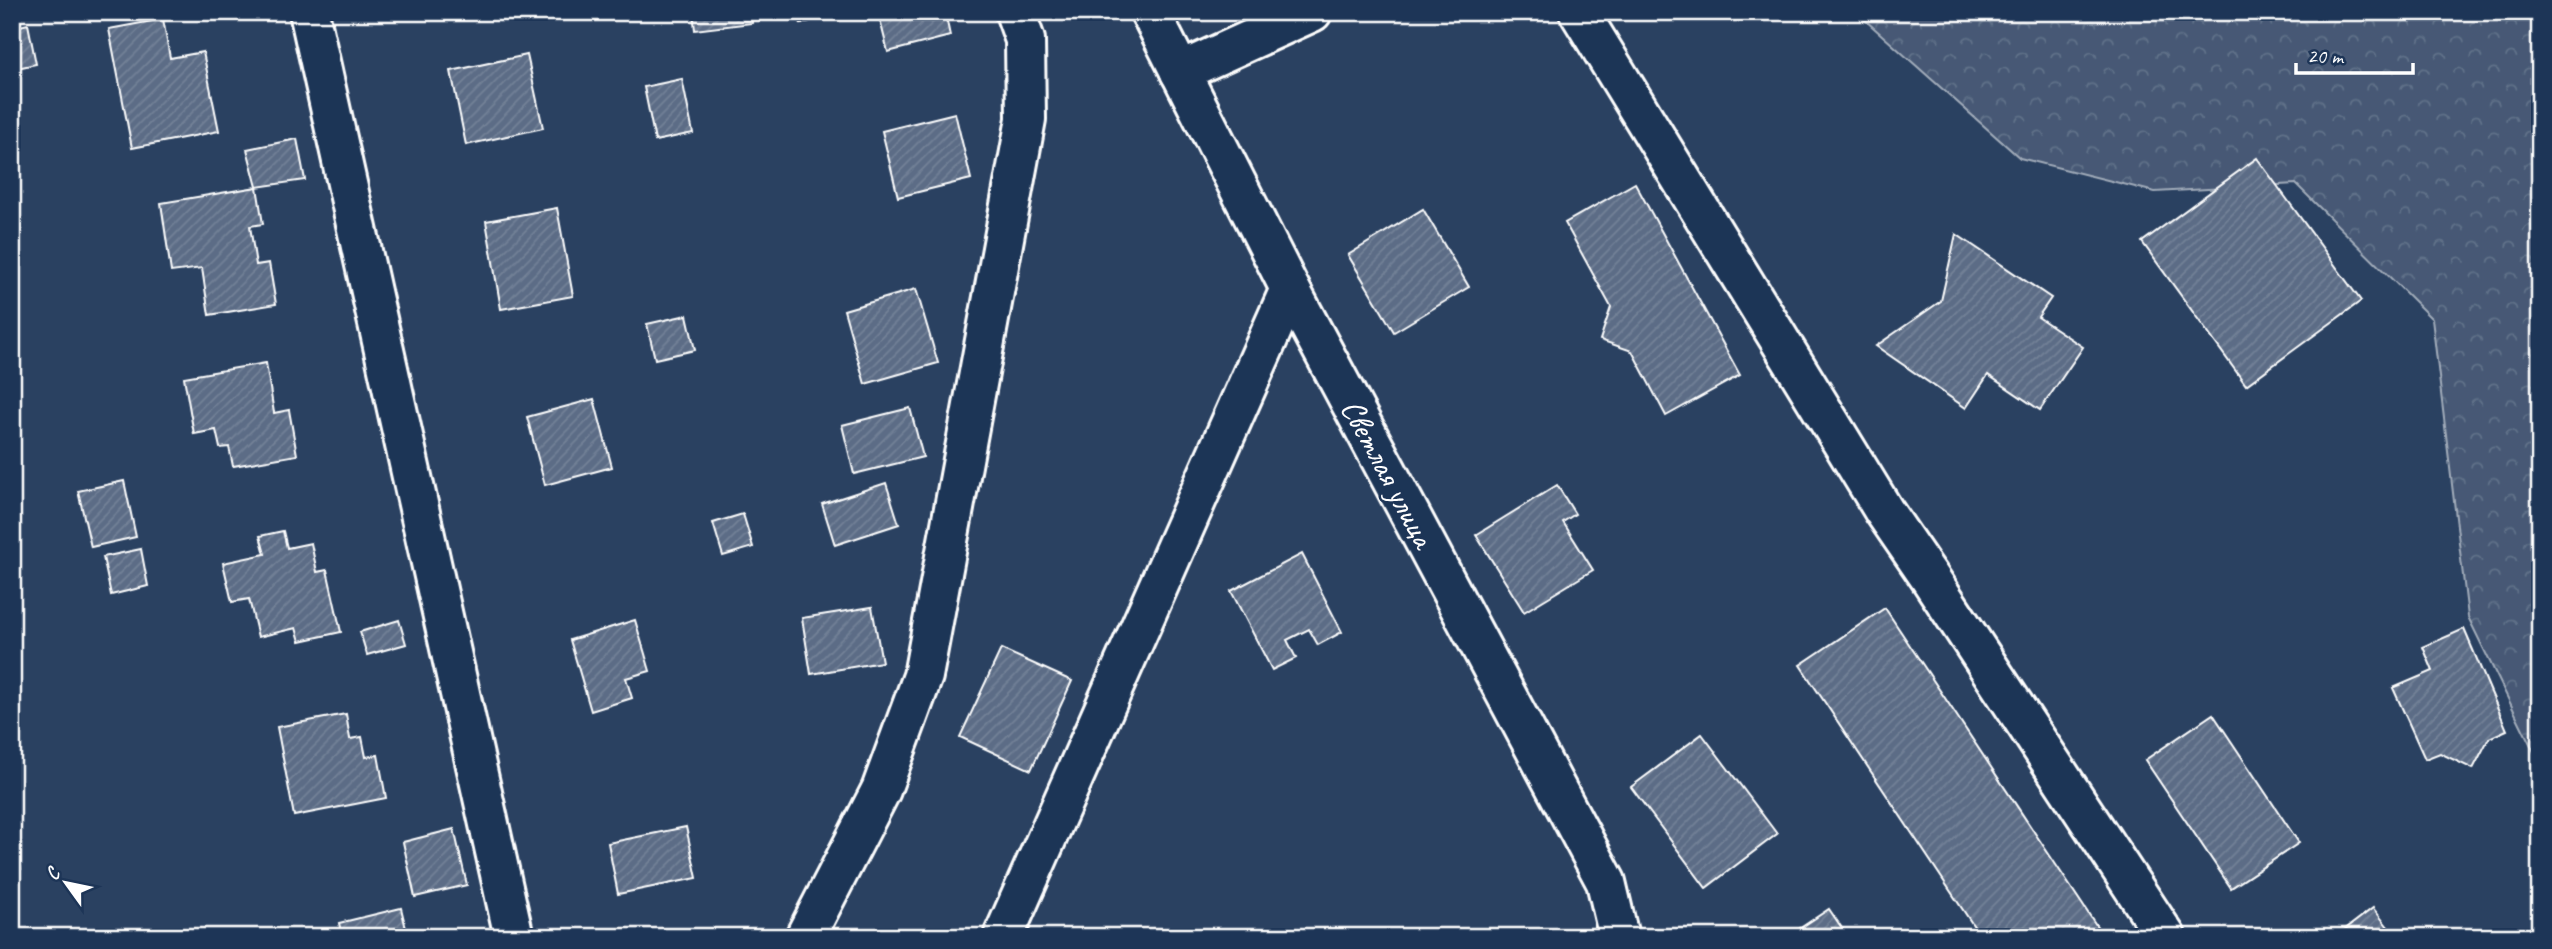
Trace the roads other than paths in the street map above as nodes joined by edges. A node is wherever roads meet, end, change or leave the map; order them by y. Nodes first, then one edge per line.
1 (309, 12) edge
2 (1014, 12) edge
3 (1150, 12) edge
4 (1312, 12) edge
5 (1579, 12) edge
6 (1180, 72) junction
7 (1290, 289) junction
8 (514, 937) edge
9 (805, 937) edge
10 (1003, 937) edge
11 (1619, 937) edge
12 (2166, 937) edge

1 - 8 street
2 - 9 street
3 - 6 street, Светлая улица
4 - 6 street
5 - 12 street
6 - 7 street, Светлая улица
7 - 10 street
7 - 11 street, Светлая улица

